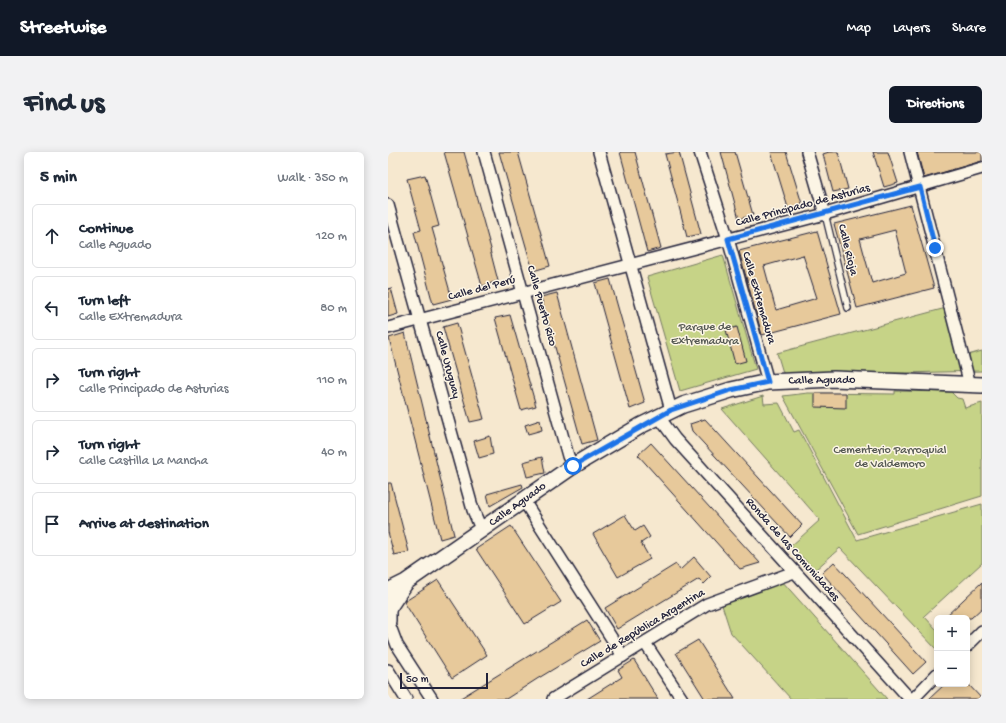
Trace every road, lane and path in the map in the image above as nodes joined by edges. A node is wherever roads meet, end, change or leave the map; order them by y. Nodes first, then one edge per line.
1 (484, 152) edge
2 (599, 152) edge
3 (700, 152) edge
4 (807, 152) edge
5 (910, 152) edge
6 (982, 168) edge
7 (920, 187) junction
8 (388, 205) edge
9 (824, 214) junction
10 (728, 239) junction
11 (630, 264) junction
12 (523, 292) junction
13 (848, 308) dead end
14 (421, 319) junction
15 (388, 328) edge
16 (768, 382) junction
17 (976, 385) edge
18 (665, 413) junction
19 (573, 466) junction
20 (524, 501) junction
21 (482, 531) junction
22 (794, 572) junction
23 (406, 582) junction
24 (388, 591) edge
25 (388, 608) edge
26 (388, 621) edge
27 (982, 632) edge
28 (645, 643) junction
29 (970, 643) edge
30 (623, 656) junction
31 (388, 670) edge
32 (934, 677) edge
33 (406, 699) edge
34 (432, 699) edge
35 (553, 699) edge
36 (682, 699) edge
37 (911, 699) edge

1 - 12 street, Calle Puerto Rico
2 - 11 street
3 - 10 street, Calle Extremadura
4 - 9 street, Calle Rioja
5 - 7 street
6 - 7 street, Calle Principado de Asturias
7 - 9 street, Calle Principado de Asturias
7 - 17 street
8 - 14 street, Calle Uruguay
9 - 10 street, Calle Principado de Asturias
9 - 13 lane, Calle Rioja
10 - 11 street, Calle Principado de Asturias
10 - 16 street, Calle Extremadura
11 - 12 street, Calle del Perú
11 - 18 street
12 - 14 street, Calle del Perú
12 - 19 street, Calle Puerto Rico
14 - 15 street, Calle del Perú
14 - 21 street, Calle Uruguay
16 - 17 street, Calle Aguado
16 - 18 street, Calle Aguado
18 - 19 street, Calle Aguado
18 - 22 street, Ronda de las Comunidades
19 - 20 street, Calle Aguado
20 - 21 street, Calle Aguado
20 - 30 street
21 - 23 street, Calle Aguado
22 - 28 street, Calle de República Argentina
22 - 37 street, Ronda de las Comunidades
23 - 24 street, Calle Aguado
23 - 25 street, Calle Aguado
25 - 26 street
26 - 34 street
27 - 29 street
28 - 30 street, Calle de República Argentina
28 - 36 street
30 - 35 street, Calle de República Argentina
31 - 33 street
32 - 37 street

